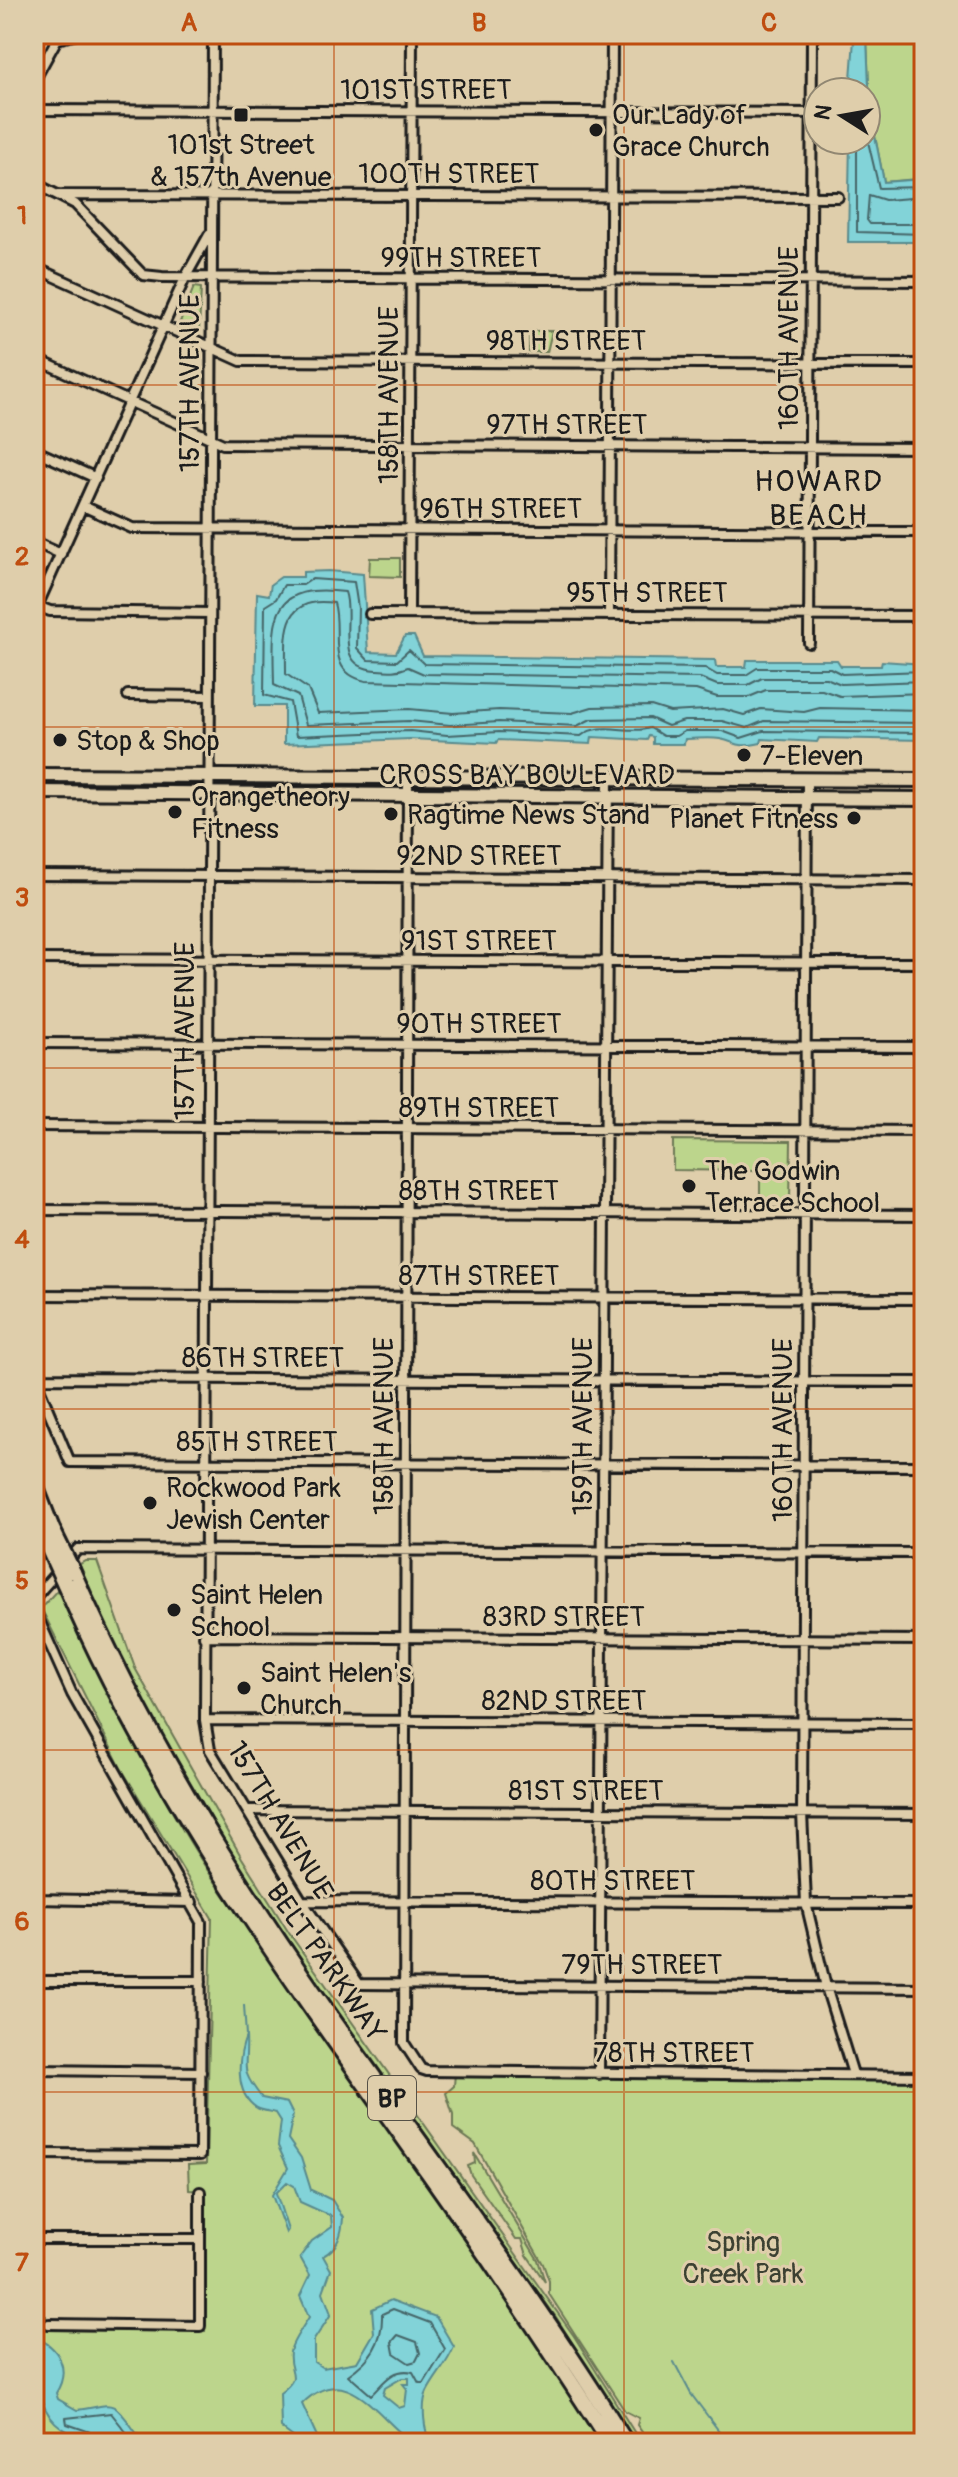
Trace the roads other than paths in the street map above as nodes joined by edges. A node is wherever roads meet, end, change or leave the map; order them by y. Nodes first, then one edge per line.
1 (77, 34) edge
2 (213, 34) edge
3 (412, 34) edge
4 (612, 34) edge
5 (812, 34) edge
6 (814, 76) edge
7 (34, 81) edge
8 (34, 110) edge
9 (212, 110) junction
10 (412, 111) junction
11 (612, 112) junction
12 (802, 113) edge
13 (813, 156) edge
14 (34, 183) edge
15 (212, 193) junction
16 (59, 195) junction
17 (411, 195) junction
18 (611, 196) junction
19 (811, 197) junction
20 (838, 197) dead end
21 (211, 231) junction
22 (34, 267) edge
23 (185, 278) junction
24 (211, 278) junction
25 (411, 278) junction
26 (611, 279) junction
27 (810, 281) junction
28 (924, 281) edge
29 (164, 326) junction
30 (212, 347) junction
31 (34, 358) edge
32 (411, 361) junction
33 (610, 363) junction
34 (810, 364) junction
35 (924, 364) edge
36 (131, 402) junction
37 (211, 438) junction
38 (410, 445) junction
39 (610, 446) junction
40 (810, 447) junction
41 (924, 448) edge
42 (34, 450) edge
43 (96, 478) junction
44 (83, 506) junction
45 (210, 528) junction
46 (410, 529) junction
47 (609, 530) junction
48 (809, 532) junction
49 (924, 532) edge
50 (34, 542) edge
51 (61, 554) junction
52 (36, 609) edge
53 (210, 613) junction
54 (409, 613) junction
55 (370, 614) dead end
56 (609, 614) junction
57 (809, 615) junction
58 (924, 616) edge
59 (809, 643) dead end
60 (128, 695) dead end
61 (208, 696) junction
62 (34, 775) edge
63 (408, 775) junction
64 (208, 776) junction
65 (608, 778) junction
66 (807, 780) junction
67 (924, 780) edge
68 (34, 792) edge
69 (97, 793) junction
70 (207, 794) junction
71 (407, 797) junction
72 (608, 798) junction
73 (807, 799) junction
74 (924, 799) edge
75 (34, 875) edge
76 (207, 876) junction
77 (408, 877) junction
78 (607, 878) junction
79 (807, 879) junction
80 (924, 880) edge
81 (34, 959) edge
82 (206, 960) junction
83 (407, 961) junction
84 (607, 962) junction
85 (806, 963) junction
86 (924, 963) edge
87 (34, 1043) edge
88 (206, 1044) junction
89 (407, 1045) junction
90 (606, 1046) junction
91 (806, 1047) junction
92 (924, 1047) edge
93 (34, 1126) edge
94 (206, 1127) junction
95 (406, 1128) junction
96 (606, 1130) junction
97 (806, 1131) junction
98 (924, 1131) edge
99 (34, 1210) edge
100 (205, 1211) junction
101 (406, 1212) junction
102 (606, 1213) junction
103 (805, 1214) junction
104 (924, 1215) edge
105 (34, 1295) edge
106 (205, 1295) junction
107 (405, 1296) junction
108 (605, 1297) junction
109 (805, 1298) junction
110 (924, 1299) edge
111 (34, 1377) edge
112 (204, 1379) junction
113 (405, 1379) junction
114 (605, 1381) junction
115 (804, 1382) junction
116 (924, 1382) edge
117 (204, 1463) junction
118 (404, 1463) junction
119 (604, 1464) junction
120 (804, 1465) junction
121 (924, 1466) edge
122 (34, 1483) edge
123 (34, 1514) edge
124 (48, 1534) junction
125 (204, 1549) junction
126 (404, 1550) junction
127 (603, 1551) junction
128 (803, 1552) junction
129 (924, 1553) edge
130 (68, 1577) junction
131 (34, 1598) edge
132 (34, 1609) edge
133 (204, 1636) junction
134 (403, 1637) junction
135 (603, 1638) junction
136 (803, 1639) junction
137 (924, 1640) edge
138 (205, 1720) junction
139 (403, 1721) junction
140 (603, 1722) junction
141 (802, 1723) junction
142 (924, 1723) edge
143 (248, 1810) junction
144 (402, 1811) junction
145 (602, 1812) junction
146 (802, 1813) junction
147 (924, 1814) edge
148 (34, 1899) edge
149 (302, 1901) junction
150 (402, 1901) junction
151 (192, 1902) junction
152 (602, 1902) junction
153 (806, 1903) junction
154 (924, 1904) edge
155 (34, 1981) edge
156 (201, 1981) junction
157 (359, 1984) joint
158 (402, 1984) junction
159 (600, 1986) junction
160 (826, 1987) junction
161 (924, 1988) edge
162 (34, 2070) edge
163 (424, 2071) joint
164 (201, 2072) junction
165 (599, 2074) junction
166 (853, 2074) junction
167 (924, 2076) edge
168 (34, 2154) edge
169 (200, 2192) dead end
170 (34, 2239) edge
171 (200, 2239) junction
172 (49, 2324) dead end
173 (610, 2443) edge
174 (626, 2443) edge

1 - 7 street
2 - 9 street, 157TH AVENUE
3 - 10 street, 158TH AVENUE
4 - 11 street
5 - 6 street, 160TH AVENUE
8 - 9 street, 101ST STREET
9 - 10 street, 101ST STREET
9 - 15 street, 157TH AVENUE
10 - 11 street, 101ST STREET
10 - 17 street, 158TH AVENUE
11 - 12 street, 101ST STREET
11 - 18 street
13 - 19 street, 160TH AVENUE
14 - 16 street, 99TH STREET
15 - 16 street, 100TH STREET
15 - 17 street, 100TH STREET
15 - 21 street, 157TH AVENUE
16 - 23 street, 99TH STREET
17 - 18 street, 100TH STREET
17 - 25 street, 158TH AVENUE
18 - 19 street, 100TH STREET
18 - 26 street
19 - 20 street, 100TH STREET
19 - 27 street, 160TH AVENUE
21 - 23 street
21 - 24 street, 157TH AVENUE
22 - 29 street, 98TH STREET
23 - 24 street, 99TH STREET
23 - 29 street
24 - 25 street, 99TH STREET
24 - 30 street, 157TH AVENUE
25 - 26 street, 99TH STREET
25 - 32 street, 158TH AVENUE
26 - 27 street, 99TH STREET
26 - 33 street
27 - 28 street, 99TH STREET
27 - 34 street, 160TH AVENUE
29 - 30 street, 98TH STREET
29 - 36 street
30 - 32 street, 98TH STREET
30 - 37 street, 157TH AVENUE
31 - 36 street, 97TH STREET
32 - 33 street, 98TH STREET
32 - 38 street, 158TH AVENUE
33 - 34 street, 98TH STREET
33 - 39 street
34 - 35 street, 98TH STREET
34 - 40 street, 160TH AVENUE
36 - 37 street, 97TH STREET
36 - 43 street
37 - 38 street, 97TH STREET
37 - 45 street, 157TH AVENUE
38 - 39 street, 97TH STREET
38 - 46 street, 158TH AVENUE
39 - 40 street, 97TH STREET
39 - 47 street
40 - 41 street, 97TH STREET
40 - 48 street, 160TH AVENUE
42 - 43 street
43 - 44 street
44 - 45 street, 96TH STREET
44 - 51 street
45 - 46 street, 96TH STREET
45 - 53 street, 157TH AVENUE
46 - 47 street, 96TH STREET
46 - 54 street, 158TH AVENUE
47 - 48 street, 96TH STREET
47 - 56 street
48 - 49 street, 96TH STREET
48 - 57 street, 160TH AVENUE
50 - 51 street
51 - 52 street
52 - 53 street
53 - 61 street, 157TH AVENUE
54 - 55 street, 95TH STREET
54 - 56 street, 95TH STREET
56 - 57 street, 95TH STREET
57 - 58 street, 95TH STREET
57 - 59 street, 160TH AVENUE
60 - 61 street
61 - 64 street, 157TH AVENUE
62 - 64 main road, CROSS BAY BOULEVARD
63 - 64 main road, CROSS BAY BOULEVARD
63 - 65 main road, CROSS BAY BOULEVARD
63 - 71 street, 158TH AVENUE
64 - 69 main road
64 - 70 street, 157TH AVENUE
65 - 66 main road, CROSS BAY BOULEVARD
65 - 72 street, 159TH AVENUE
66 - 67 main road, CROSS BAY BOULEVARD
66 - 73 street, 160TH AVENUE
68 - 69 main road, CROSS BAY BOULEVARD
69 - 70 main road, CROSS BAY BOULEVARD
70 - 71 main road, CROSS BAY BOULEVARD
70 - 76 street, 157TH AVENUE
71 - 72 main road, CROSS BAY BOULEVARD
71 - 77 street, 158TH AVENUE
72 - 73 main road, CROSS BAY BOULEVARD
72 - 78 street, 159TH AVENUE
73 - 74 main road, CROSS BAY BOULEVARD
73 - 79 street, 160TH AVENUE
75 - 76 street, 92ND STREET
76 - 77 street, 92ND STREET
76 - 82 street, 157TH AVENUE
77 - 78 street, 92ND STREET
77 - 83 street, 158TH AVENUE
78 - 79 street, 92ND STREET
78 - 84 street, 159TH AVENUE
79 - 80 street, 92ND STREET
79 - 85 street, 160TH AVENUE
81 - 82 street, 91ST STREET
82 - 83 street, 91ST STREET
82 - 88 street, 157TH AVENUE
83 - 84 street, 91ST STREET
83 - 89 street, 158TH AVENUE
84 - 85 street, 91ST STREET
84 - 90 street, 159TH AVENUE
85 - 86 street, 91ST STREET
85 - 91 street, 160TH AVENUE
87 - 88 street, 90TH STREET
88 - 89 street, 90TH STREET
88 - 94 street, 157TH AVENUE
89 - 90 street, 90TH STREET
89 - 95 street, 158TH AVENUE
90 - 91 street, 90TH STREET
90 - 96 street, 159TH AVENUE
91 - 92 street, 90TH STREET
91 - 97 street, 160TH AVENUE
93 - 94 street, 89TH STREET
94 - 95 street, 89TH STREET
94 - 100 street, 157TH AVENUE
95 - 96 street, 89TH STREET
95 - 101 street, 158TH AVENUE
96 - 97 street, 89TH STREET
96 - 102 street, 159TH AVENUE
97 - 98 street, 89TH STREET
97 - 103 street, 160TH AVENUE
99 - 100 street, 88TH STREET
100 - 101 street, 88TH STREET
100 - 106 street, 157TH AVENUE
101 - 102 street, 88TH STREET
101 - 107 street, 158TH AVENUE
102 - 103 street, 88TH STREET
102 - 108 street, 159TH AVENUE
103 - 104 street, 88TH STREET
103 - 109 street, 160TH AVENUE
105 - 106 street, 87TH STREET
106 - 107 street, 87TH STREET
106 - 112 street, 157TH AVENUE
107 - 108 street, 87TH STREET
107 - 113 street, 158TH AVENUE
108 - 109 street, 87TH STREET
108 - 114 street, 159TH AVENUE
109 - 110 street, 87TH STREET
109 - 115 street, 160TH AVENUE
111 - 112 street, 86TH STREET
111 - 117 street, 85TH STREET
112 - 113 street, 86TH STREET
112 - 117 street, 157TH AVENUE
113 - 114 street, 86TH STREET
113 - 118 street, 158TH AVENUE
114 - 115 street, 86TH STREET
114 - 119 street, 159TH AVENUE
115 - 116 street, 86TH STREET
115 - 120 street, 160TH AVENUE
117 - 118 street, 85TH STREET
117 - 125 street, 157TH AVENUE
118 - 119 street, 85TH STREET
118 - 126 street, 158TH AVENUE
119 - 120 street, 85TH STREET
119 - 127 street, 159TH AVENUE
120 - 121 street, 85TH STREET
120 - 128 street, 160TH AVENUE
122 - 124 highway, BELT PARKWAY / BP
123 - 124 highway, BELT PARKWAY / BP
124 - 130 highway, BELT PARKWAY / BP, bridge
125 - 126 street
125 - 131 street
125 - 133 street, 157TH AVENUE
126 - 127 street
126 - 134 street, 158TH AVENUE
127 - 128 street
127 - 135 street, 159TH AVENUE
128 - 129 street
128 - 136 street, 160TH AVENUE
130 - 173 highway, BELT PARKWAY / BP
130 - 174 highway, BELT PARKWAY / BP
132 - 151 street
133 - 134 street, 83RD STREET
133 - 138 street, 157TH AVENUE
134 - 135 street, 83RD STREET
134 - 139 street, 158TH AVENUE
135 - 136 street, 83RD STREET
135 - 140 street, 159TH AVENUE
136 - 137 street, 83RD STREET
136 - 141 street, 160TH AVENUE
138 - 139 street, 82ND STREET
138 - 143 street, 157TH AVENUE
139 - 140 street, 82ND STREET
139 - 144 street, 158TH AVENUE
140 - 141 street, 82ND STREET
140 - 145 street, 159TH AVENUE
141 - 142 street, 82ND STREET
141 - 146 street, 160TH AVENUE
143 - 144 street, 81ST STREET
143 - 149 street, 157TH AVENUE
144 - 145 street, 81ST STREET
144 - 150 street, 158TH AVENUE
145 - 146 street, 81ST STREET
145 - 152 street, 159TH AVENUE
146 - 147 street, 81ST STREET
146 - 153 street, 160TH AVENUE
148 - 151 street
149 - 150 street, 80TH STREET
149 - 157 street, 157TH AVENUE
150 - 152 street, 80TH STREET
150 - 158 street, 158TH AVENUE
151 - 156 street
152 - 153 street, 80TH STREET
152 - 159 street, 159TH AVENUE
153 - 154 street, 80TH STREET
153 - 160 street, 160TH AVENUE
155 - 156 street
156 - 164 street
157 - 158 street, 79TH STREET
158 - 159 street, 79TH STREET
158 - 163 street, 158TH AVENUE
159 - 160 street, 79TH STREET
159 - 165 street, 159TH AVENUE
160 - 161 street, 79TH STREET
160 - 166 street, 160TH AVENUE
162 - 164 street
163 - 165 street, 78TH STREET
164 - 168 street
165 - 166 street, 78TH STREET
166 - 167 street, 78TH STREET
169 - 171 street
170 - 171 street
171 - 172 street

